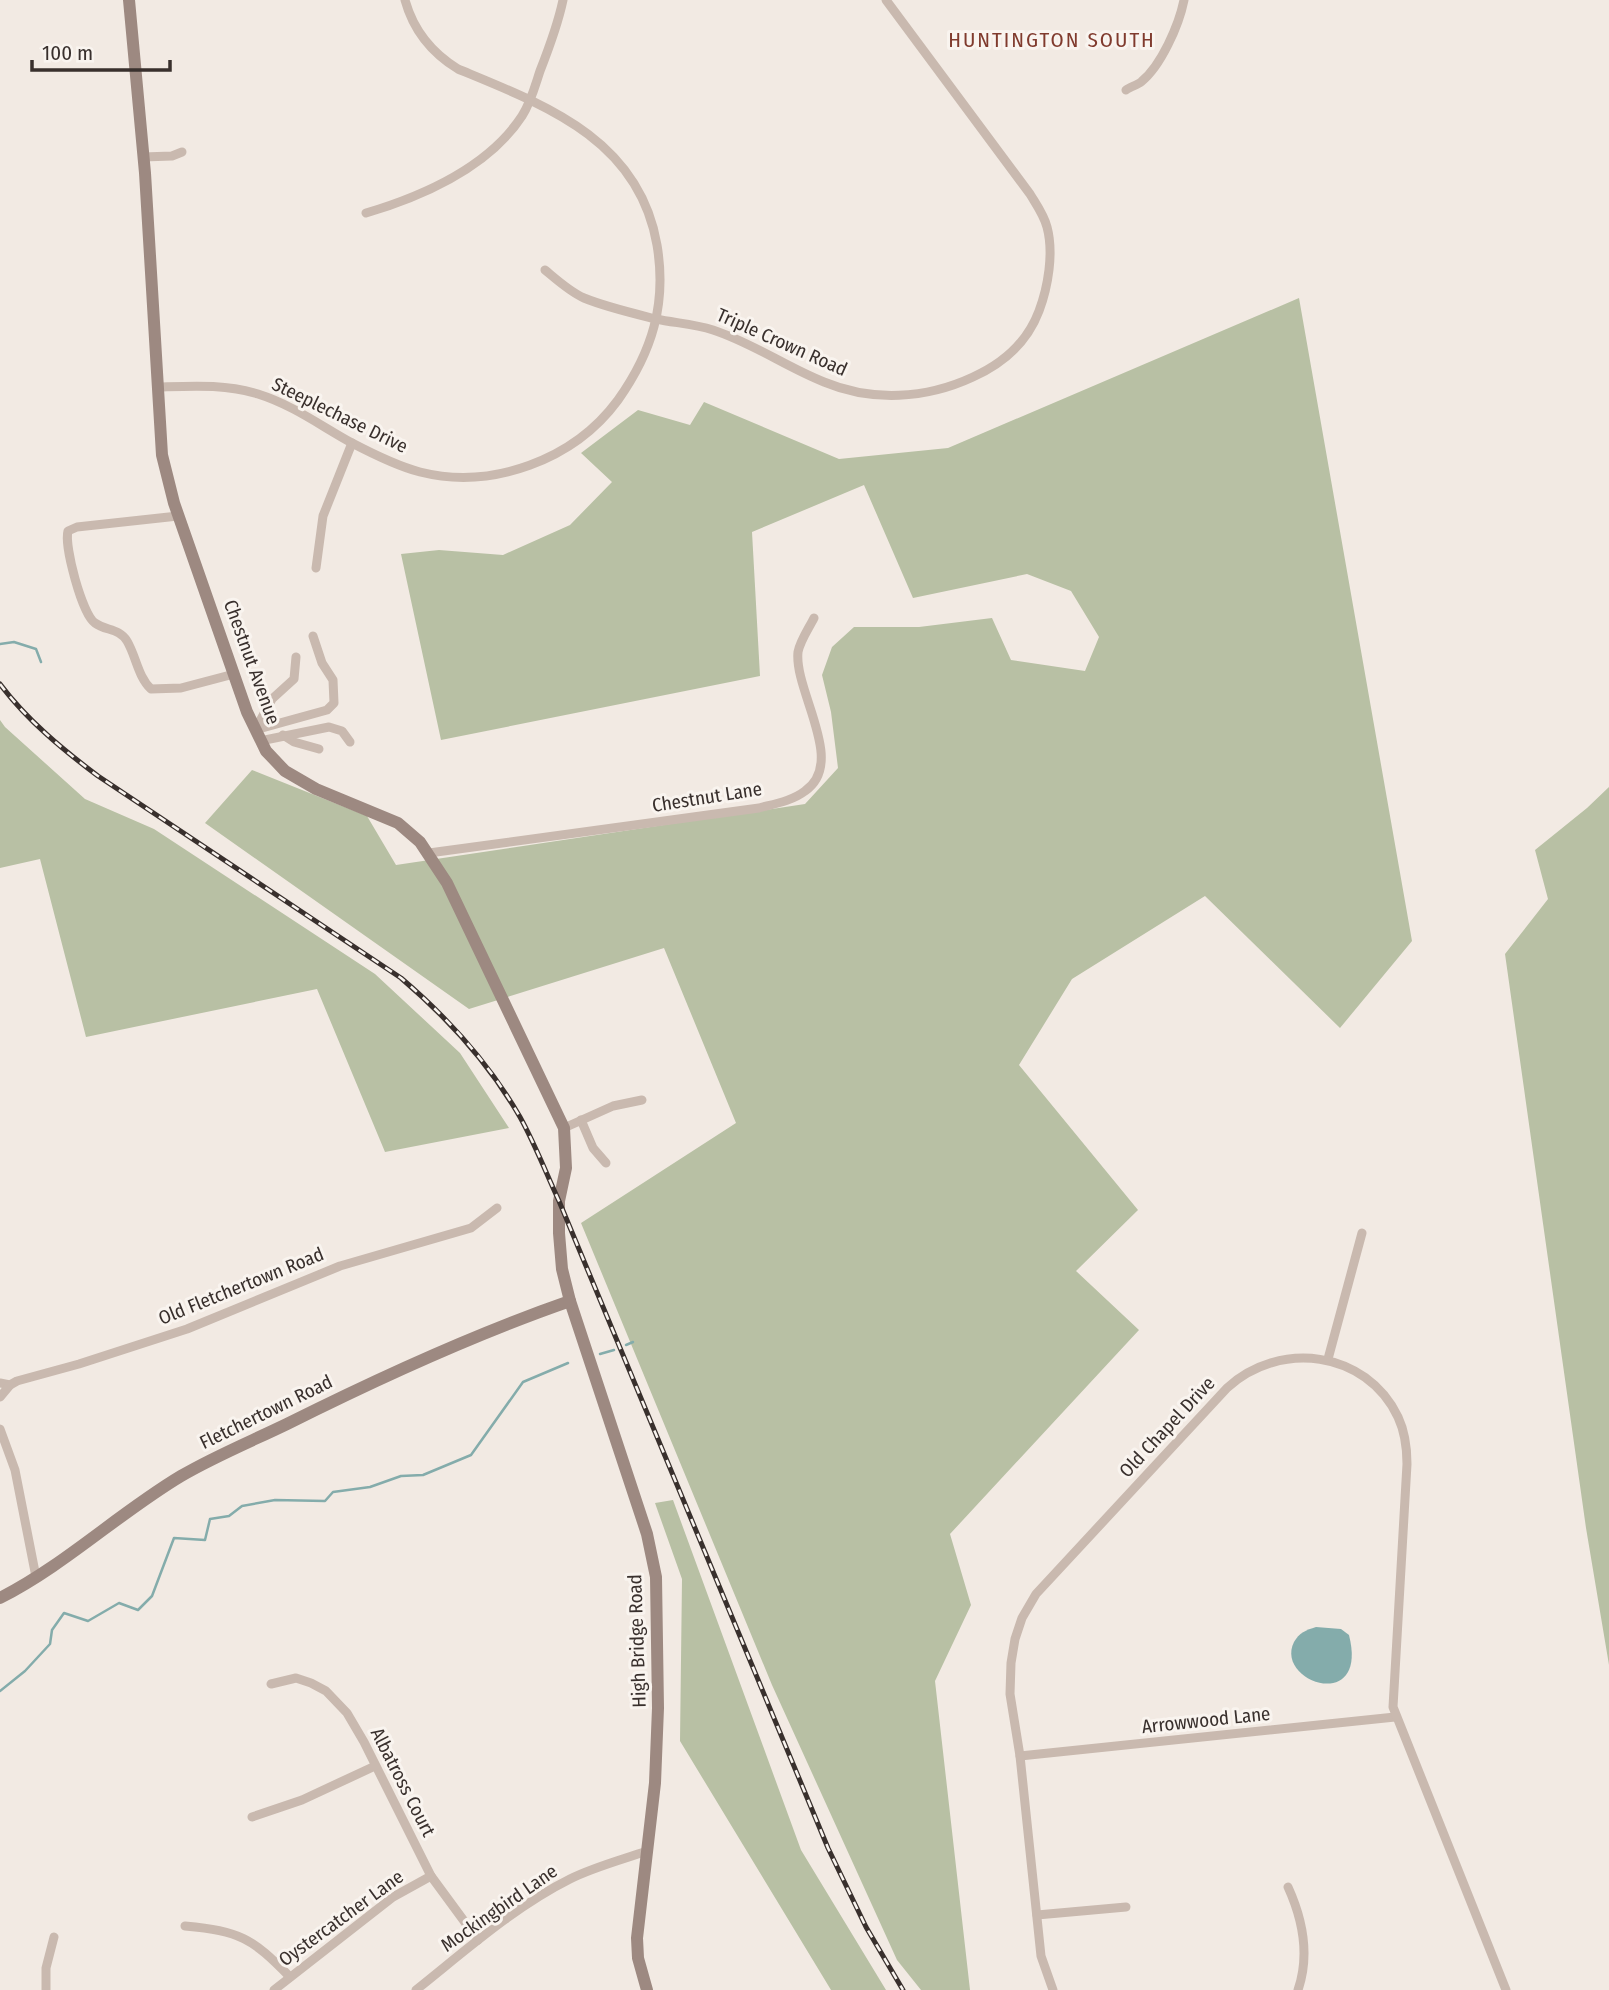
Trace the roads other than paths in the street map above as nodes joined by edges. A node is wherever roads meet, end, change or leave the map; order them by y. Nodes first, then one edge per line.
1 (129, 0) edge
2 (404, 0) edge
3 (563, 0) edge
4 (886, 0) edge
5 (1184, 0) edge
6 (1126, 90) dead end
7 (530, 99) junction
8 (182, 152) dead end
9 (143, 157) junction
10 (366, 213) dead end
11 (545, 270) dead end
12 (657, 319) junction
13 (159, 387) junction
14 (352, 443) junction
15 (178, 516) junction
16 (316, 568) dead end
17 (814, 618) dead end
18 (313, 636) dead end
19 (296, 657) dead end
20 (234, 674) junction
21 (258, 735) junction
22 (283, 735) junction
23 (350, 741) dead end
24 (319, 749) dead end
25 (429, 853) junction
26 (642, 1100) dead end
27 (580, 1121) junction
28 (564, 1128) junction
29 (606, 1163) dead end
30 (496, 1208) dead end
31 (1362, 1233) dead end
32 (570, 1301) junction
33 (1328, 1359) junction
34 (0, 1382) edge
35 (10, 1385) junction
36 (0, 1397) edge
37 (0, 1429) edge
38 (36, 1577) junction
39 (0, 1598) edge
40 (271, 1684) dead end
41 (1395, 1717) junction
42 (1020, 1756) junction
43 (376, 1766) junction
44 (252, 1817) dead end
45 (647, 1851) junction
46 (430, 1876) junction
47 (1288, 1887) dead end
48 (1126, 1908) dead end
49 (1037, 1915) junction
50 (185, 1926) dead end
51 (54, 1937) dead end
52 (478, 1940) junction
53 (290, 1977) junction
54 (46, 1990) edge
55 (274, 1990) edge
56 (416, 1990) edge
57 (647, 1990) edge
58 (1053, 1990) edge
59 (1298, 1990) edge
60 (1506, 1990) edge

1 - 9 street, Chestnut Avenue
2 - 7 street, Steeplechase Drive
3 - 7 street
4 - 12 street, Triple Crown Road
5 - 6 street
7 - 10 street
7 - 12 street, Steeplechase Drive
8 - 9 street
9 - 13 street, Chestnut Avenue
11 - 12 street, Triple Crown Road
12 - 14 street, Steeplechase Drive
13 - 14 street, Steeplechase Drive
13 - 15 street, Chestnut Avenue
14 - 16 street
15 - 20 street, Chestnut Avenue
15 - 20 street
17 - 25 street, Chestnut Lane
18 - 21 street
19 - 21 street
20 - 21 street, Chestnut Avenue
21 - 22 street
21 - 25 street, Chestnut Avenue
22 - 23 street
22 - 24 street
25 - 28 street, Chestnut Avenue
26 - 27 street
27 - 28 street
27 - 29 street
28 - 32 street, Chestnut Avenue
30 - 35 street, Old Fletchertown Road
31 - 33 street
32 - 38 street, Fletchertown Road
32 - 45 street, High Bridge Road
33 - 41 street, Old Chapel Drive
33 - 42 street, Old Chapel Drive
34 - 35 street
35 - 36 street
37 - 38 street
38 - 39 street, Fletchertown Road
40 - 43 street, Albatross Court
41 - 42 street, Arrowwood Lane
41 - 60 street, Old Chapel Drive
42 - 49 street, Old Chapel Drive
43 - 44 street
43 - 46 street, Albatross Court
45 - 52 street, Mockingbird Lane
45 - 57 street, High Bridge Road
46 - 52 street, Albatross Court
46 - 53 street, Oystercatcher Lane
47 - 59 street
48 - 49 street
49 - 58 street, Old Chapel Drive
50 - 53 street
51 - 54 street
52 - 56 street, Mockingbird Lane
53 - 55 street, Oystercatcher Lane

